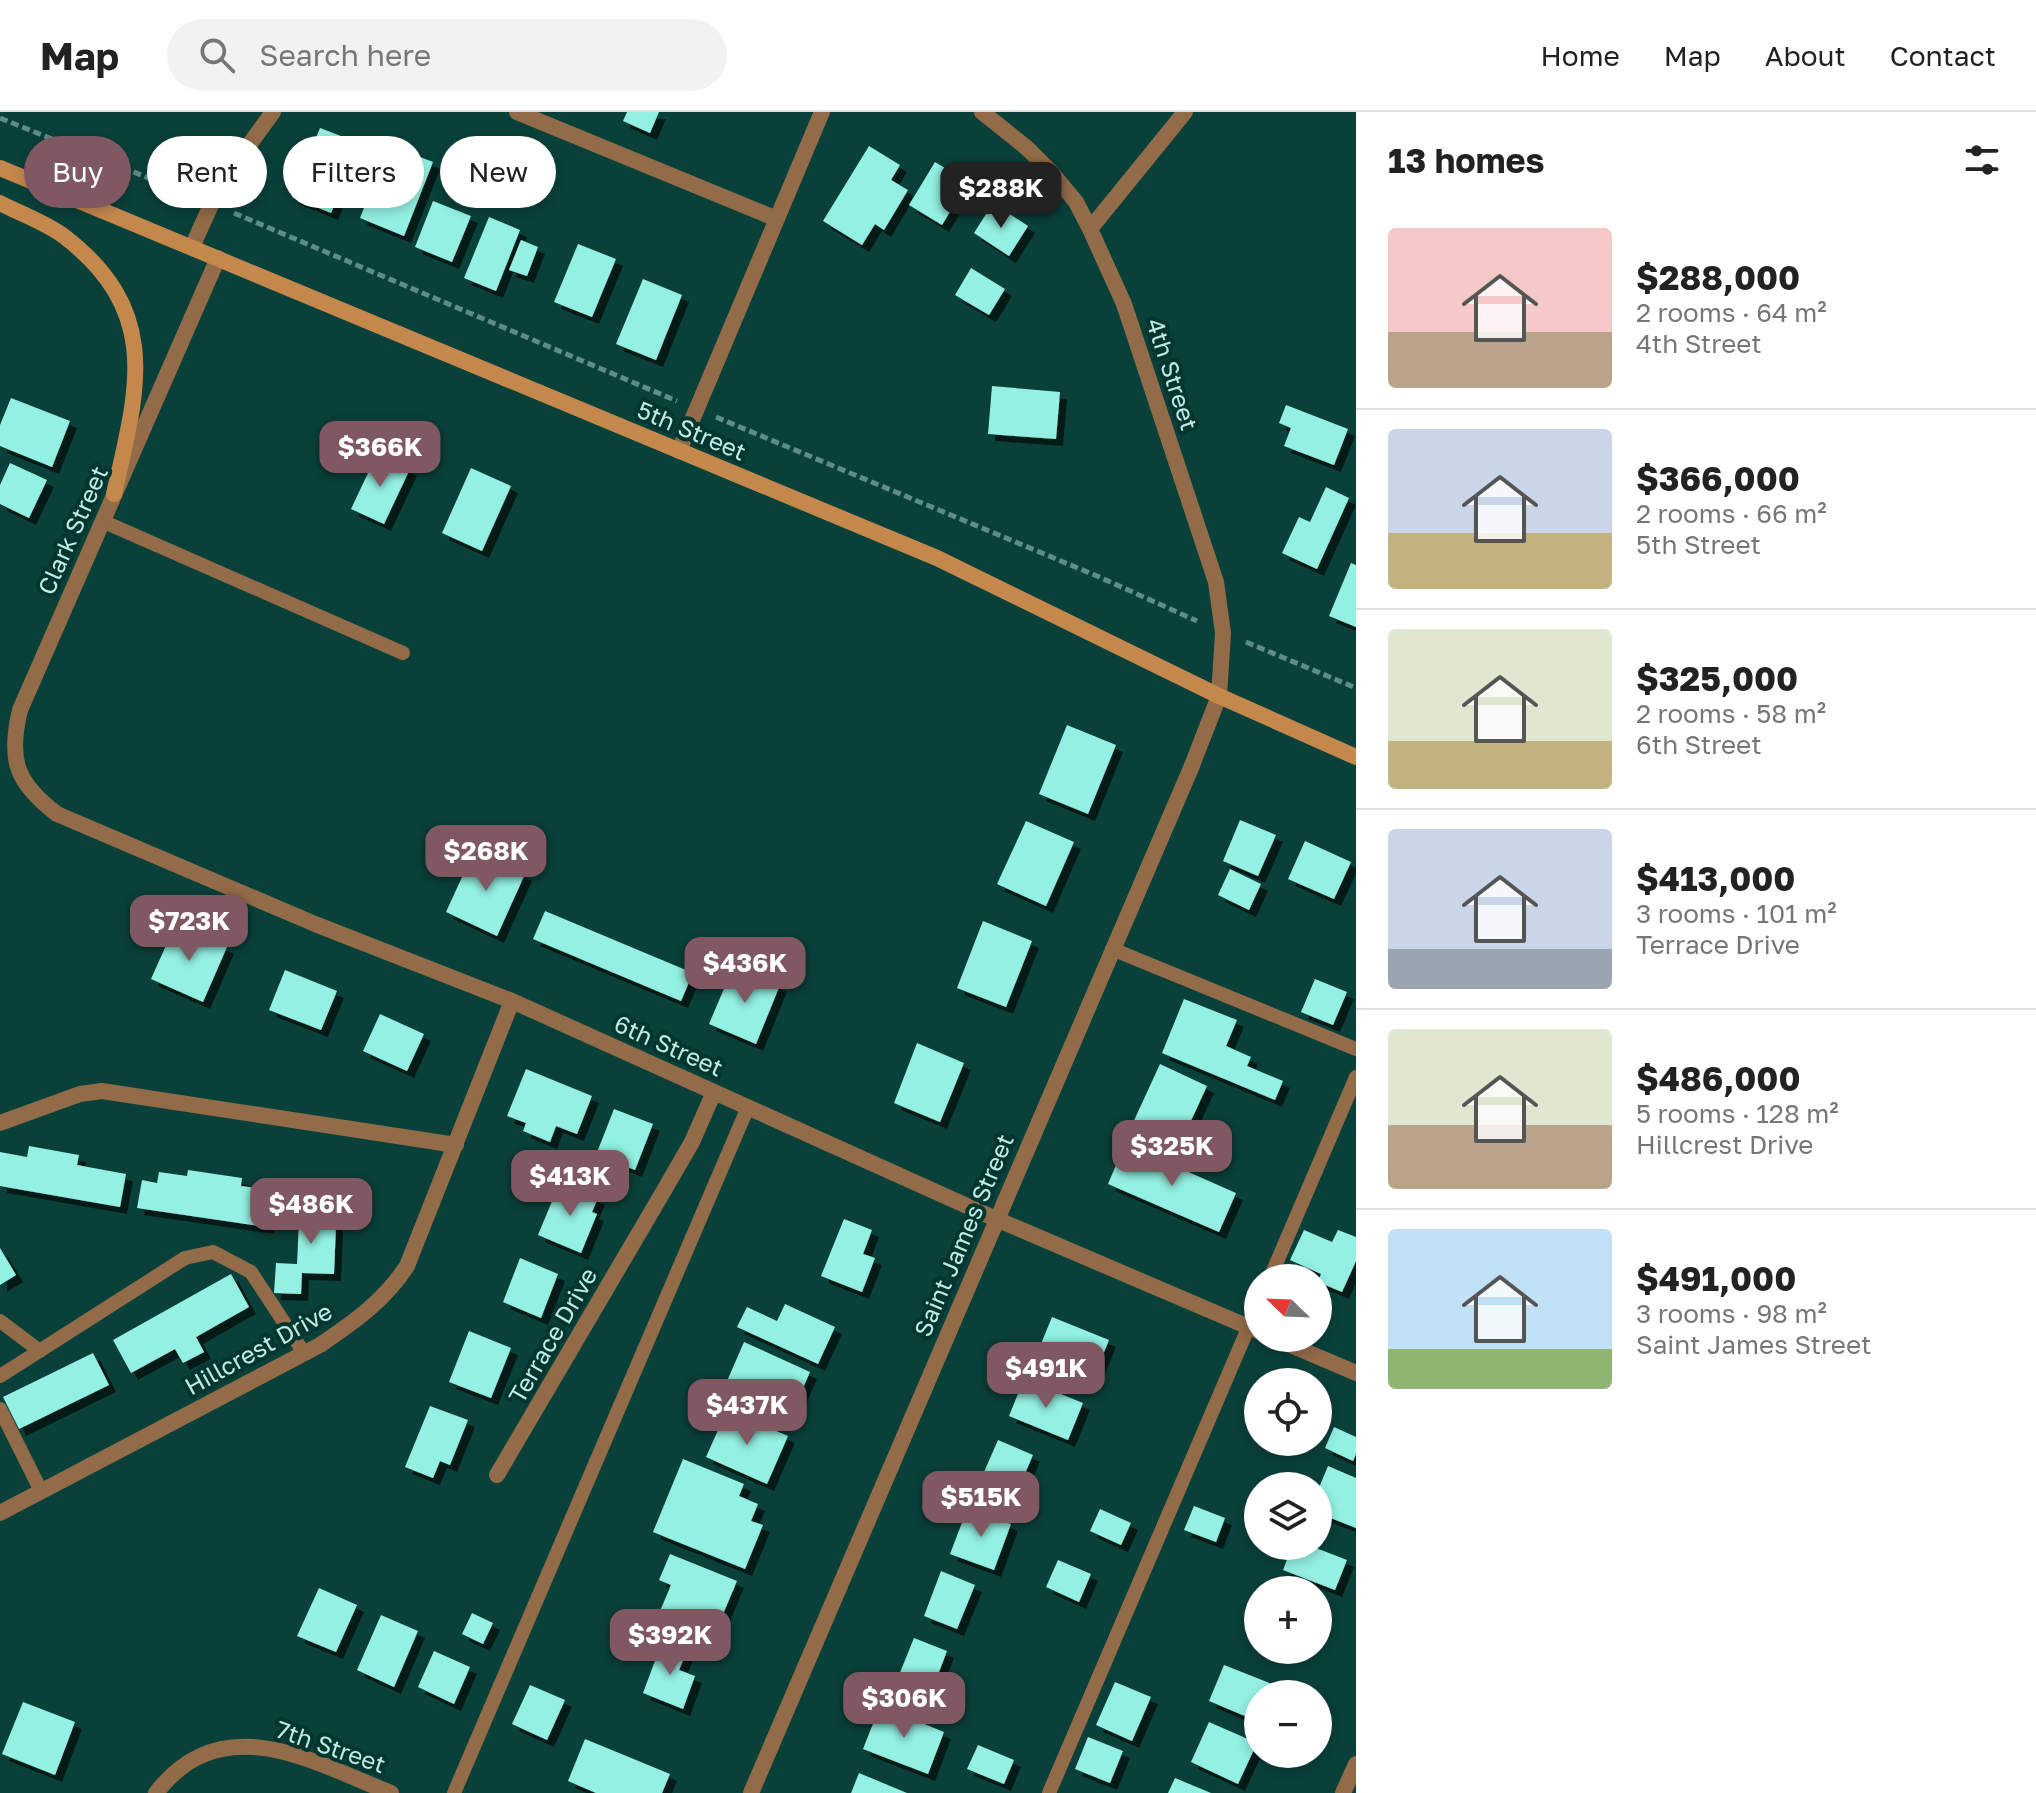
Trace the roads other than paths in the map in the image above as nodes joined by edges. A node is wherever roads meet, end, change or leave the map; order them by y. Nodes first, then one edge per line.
1 (273, 112) edge
2 (517, 112) edge
3 (822, 112) edge
4 (982, 112) edge
5 (1185, 112) edge
6 (0, 168) edge
7 (0, 203) edge
8 (777, 219) junction
9 (1090, 229) junction
10 (192, 247) junction
11 (218, 258) junction
12 (679, 451) junction
13 (114, 494) junction
14 (102, 521) junction
15 (403, 653) dead end
16 (1219, 696) junction
17 (1356, 757) edge
18 (57, 814) joint
19 (1112, 949) junction
20 (512, 1001) junction
21 (1356, 1049) edge
22 (1356, 1077) edge
23 (714, 1092) junction
24 (748, 1107) junction
25 (0, 1123) edge
26 (456, 1145) junction
27 (996, 1219) junction
28 (1276, 1264) edge
29 (0, 1321) edge
30 (1244, 1325) edge
31 (1244, 1349) edge
32 (40, 1351) junction
33 (1307, 1352) edge
34 (304, 1353) junction
35 (1356, 1373) edge
36 (0, 1376) edge
37 (0, 1409) edge
38 (497, 1475) dead end
39 (41, 1491) junction
40 (0, 1513) edge
41 (1356, 1764) edge
42 (156, 1793) edge
43 (391, 1793) edge
44 (454, 1793) edge
45 (751, 1793) edge
46 (1049, 1793) edge
47 (1343, 1793) edge

1 - 10 street
2 - 8 street
3 - 8 street
4 - 9 street, 4th Street
5 - 9 street
6 - 10 main road, 5th Street
7 - 13 main road
8 - 12 street
9 - 16 street, 4th Street
10 - 11 main road, 5th Street
11 - 12 main road, 5th Street
11 - 13 street, Clark Street
12 - 16 main road, 5th Street
13 - 14 street, Clark Street
14 - 15 lane
14 - 18 street, Clark Street
16 - 17 main road, 5th Street
16 - 19 street, Saint James Street
18 - 20 street, 6th Street
19 - 21 lane
19 - 27 street, Saint James Street
20 - 23 street, 6th Street
20 - 26 street, Hillcrest Drive
22 - 28 lane
23 - 24 street, 6th Street
23 - 38 street, Terrace Drive
24 - 27 street, 6th Street
24 - 44 lane
25 - 26 street
26 - 34 street, Hillcrest Drive
27 - 30 street, 6th Street
27 - 45 street, Saint James Street
29 - 32 lane
31 - 46 lane
32 - 34 lane
32 - 36 lane
33 - 35 street
34 - 39 street, Hillcrest Drive
37 - 39 lane
39 - 40 street, Hillcrest Drive
41 - 47 street
42 - 43 street, 7th Street

